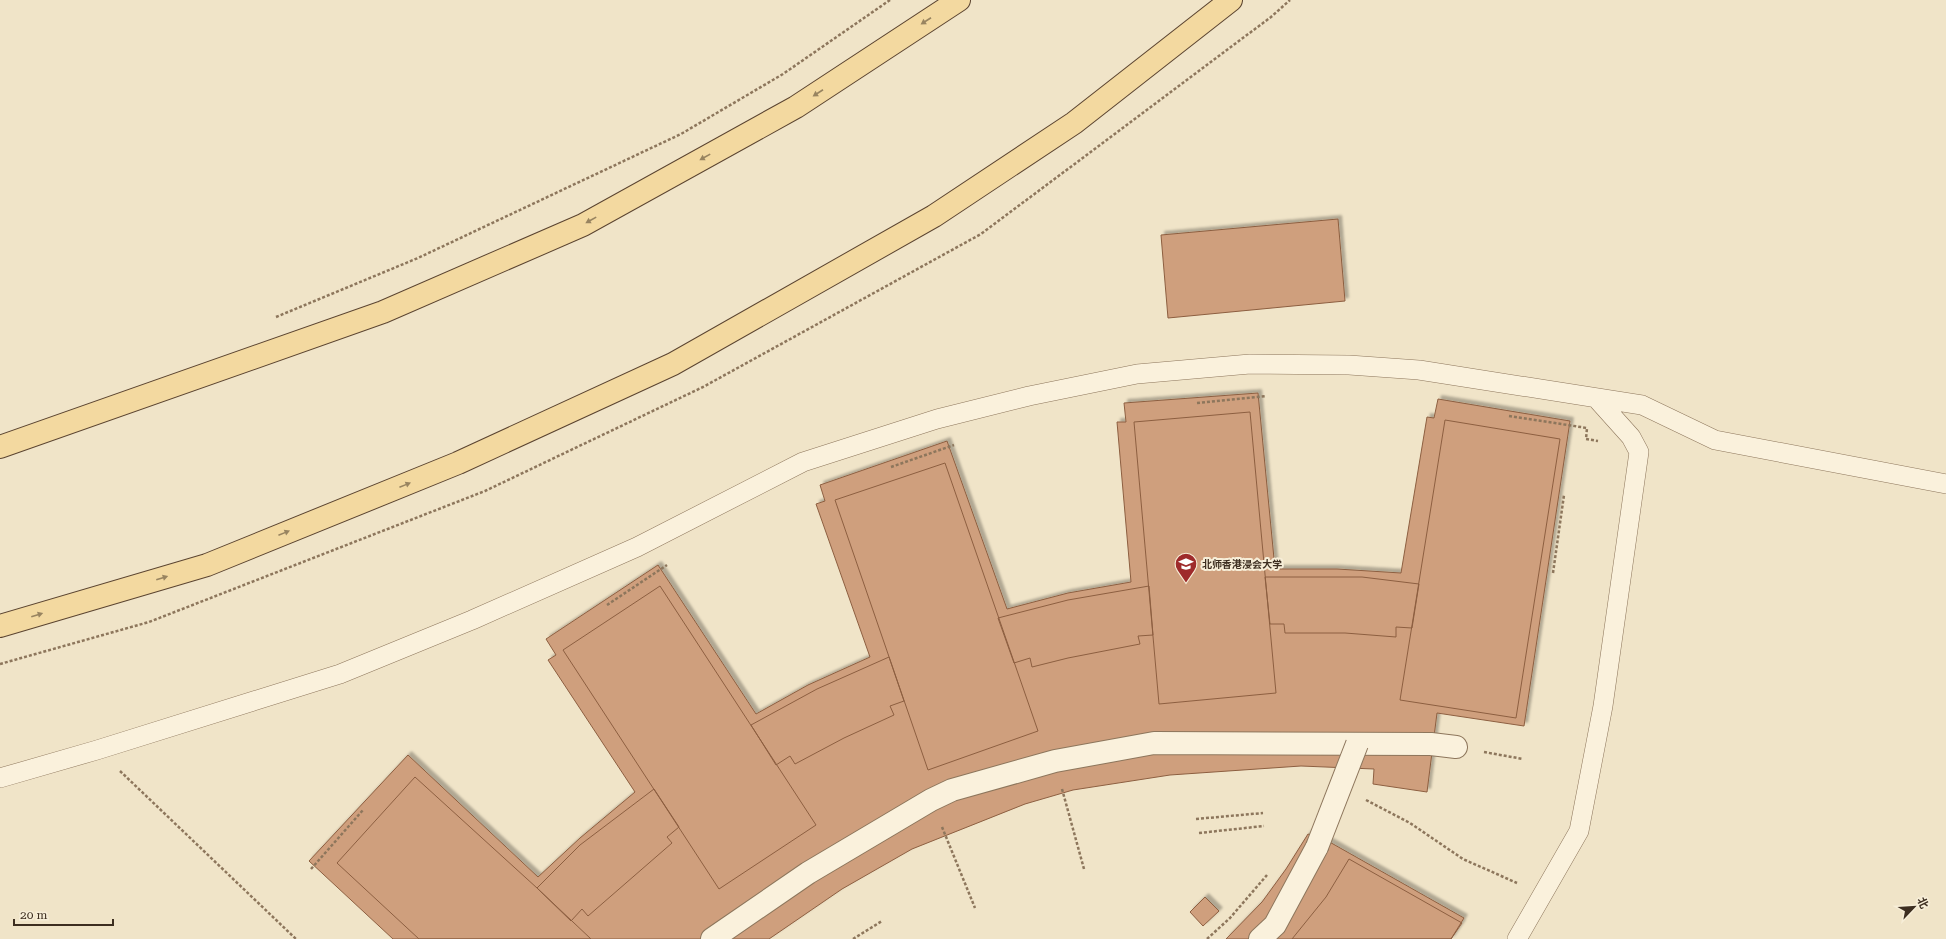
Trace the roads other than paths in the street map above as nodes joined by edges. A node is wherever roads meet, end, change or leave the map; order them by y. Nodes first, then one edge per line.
1 (959, 0) edge
2 (1231, 0) edge
3 (1596, 398) junction
4 (0, 447) edge
5 (1946, 484) edge
6 (0, 626) edge
7 (1357, 744) junction
8 (1456, 747) road end
9 (0, 778) edge
10 (712, 939) edge
11 (1260, 939) edge
12 (1517, 939) edge

1 -> 4 main road
6 -> 2 main road
3 - 5 lane
3 - 9 lane
3 - 12 lane
7 - 8 street
7 - 10 street
7 - 11 street, bridge

